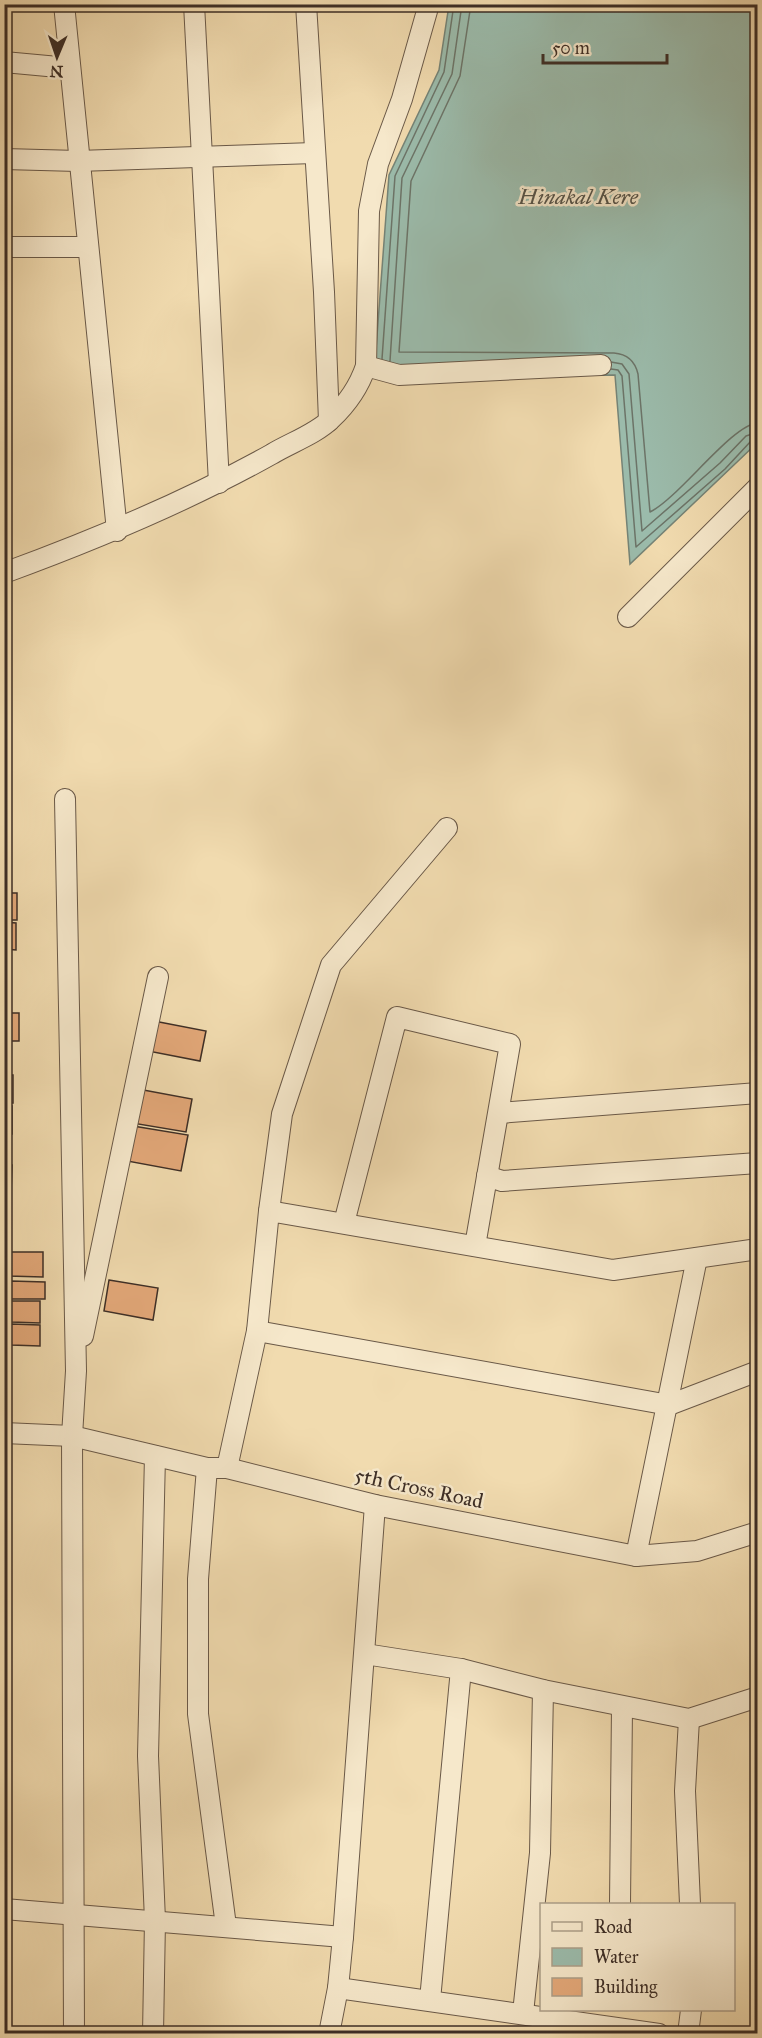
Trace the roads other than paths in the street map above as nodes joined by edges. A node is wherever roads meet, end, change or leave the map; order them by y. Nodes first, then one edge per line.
1 (64, 4) edge
2 (194, 4) edge
3 (306, 4) edge
4 (429, 4) edge
5 (4, 62) edge
6 (69, 68) junction
7 (314, 153) junction
8 (202, 155) junction
9 (4, 159) edge
10 (78, 161) junction
11 (4, 247) edge
12 (87, 247) junction
13 (601, 365) dead end
14 (366, 366) junction
15 (329, 421) junction
16 (219, 483) junction
17 (758, 487) edge
18 (117, 531) junction
19 (4, 573) edge
20 (628, 616) dead end
21 (65, 800) dead end
22 (447, 828) dead end
23 (158, 977) dead end
24 (758, 1093) edge
25 (500, 1113) junction
26 (758, 1163) edge
27 (487, 1176) junction
28 (269, 1211) junction
29 (344, 1223) junction
30 (475, 1246) junction
31 (758, 1249) edge
32 (697, 1258) junction
33 (257, 1331) junction
34 (76, 1371) junction
35 (758, 1371) edge
36 (669, 1405) junction
37 (4, 1432) edge
38 (72, 1436) junction
39 (155, 1456) junction
40 (207, 1468) junction
41 (228, 1468) junction
42 (375, 1505) junction
43 (758, 1532) edge
44 (636, 1557) junction
45 (365, 1654) junction
46 (461, 1669) junction
47 (543, 1690) junction
48 (758, 1697) edge
49 (622, 1707) junction
50 (689, 1719) junction
51 (620, 1903) edge
52 (690, 1903) edge
53 (4, 1909) edge
54 (75, 1914) junction
55 (155, 1920) junction
56 (226, 1926) junction
57 (343, 1937) junction
58 (338, 1988) junction
59 (430, 2000) junction
60 (691, 2011) edge
61 (523, 2013) junction
62 (623, 2019) edge
63 (74, 2034) edge
64 (153, 2034) edge
65 (329, 2034) edge
66 (659, 2034) edge
67 (688, 2034) edge

1 - 6 street
2 - 8 street
3 - 7 street
4 - 14 street
5 - 6 street
6 - 10 street
7 - 8 street
7 - 15 street
8 - 10 street
8 - 16 street
9 - 10 street
10 - 12 street
11 - 12 street
12 - 18 street
13 - 14 street
14 - 15 street
15 - 16 street
16 - 18 street
17 - 20 street
18 - 19 street
21 - 34 street
22 - 28 street
23 - 34 street
24 - 25 street
25 - 27 street
25 - 29 street
26 - 27 street
27 - 30 street
28 - 29 street
28 - 33 street
29 - 30 street
30 - 32 street
31 - 32 street
32 - 36 street
33 - 36 street
33 - 41 street
34 - 38 street
35 - 36 street
36 - 44 street
37 - 38 street, 5th Cross Road
38 - 39 street, 5th Cross Road
38 - 54 street
39 - 40 street, 5th Cross Road
39 - 55 street
40 - 41 street, 5th Cross Road
40 - 56 street
41 - 42 street, 5th Cross Road
42 - 44 street, 5th Cross Road
42 - 45 street
43 - 44 street, 5th Cross Road
45 - 46 street
45 - 57 street
46 - 47 street
46 - 59 street
47 - 49 street
47 - 61 street
48 - 50 street
49 - 50 street
49 - 51 street
50 - 52 street
53 - 54 street
54 - 55 street
54 - 63 street
55 - 56 street
55 - 64 street
56 - 57 street
57 - 58 street
58 - 59 street
58 - 65 street
59 - 61 street
60 - 67 street
61 - 62 street
62 - 66 street

